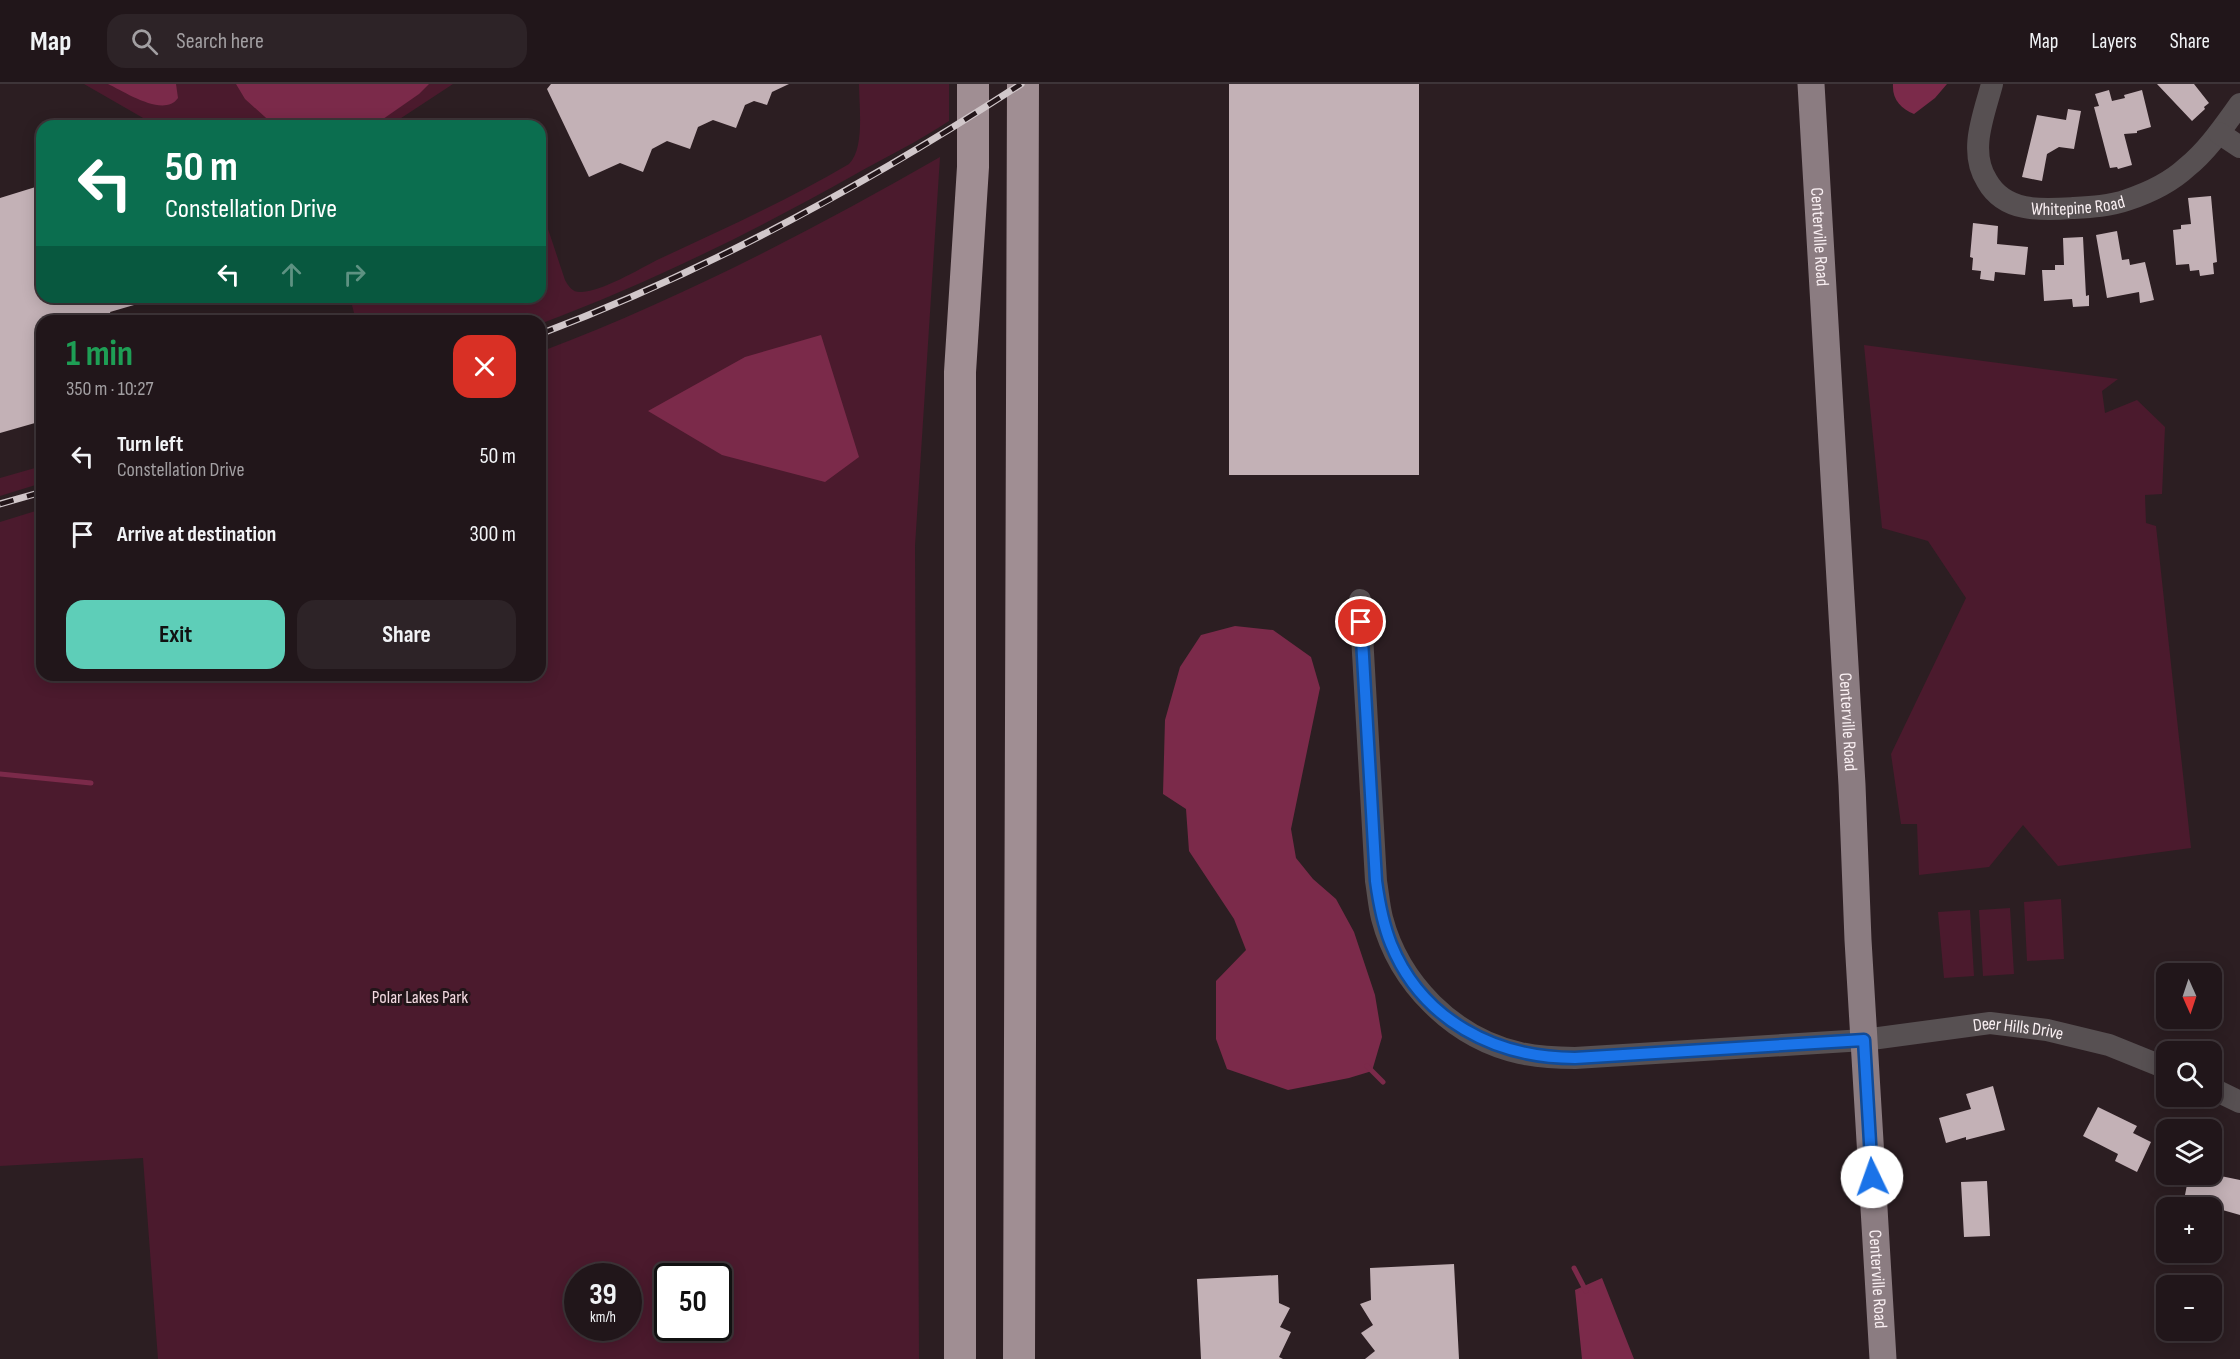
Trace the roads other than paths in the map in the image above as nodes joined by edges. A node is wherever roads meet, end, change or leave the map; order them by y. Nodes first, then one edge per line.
1 (973, 84) edge
2 (1023, 84) edge
3 (1811, 84) edge
4 (1992, 84) edge
5 (2240, 104) edge
6 (2219, 133) junction
7 (2240, 147) edge
8 (1360, 600) dead end
9 (1864, 1040) junction
10 (2156, 1064) edge
11 (2222, 1093) edge
12 (2240, 1102) edge
13 (960, 1359) edge
14 (1019, 1359) edge
15 (1883, 1359) edge

1 - 13 highway
2 - 14 highway
3 - 9 main road, Centerville Road
4 - 6 street, Whitepine Road
5 - 6 street, Whitepine Road
6 - 7 street
8 - 9 street, Deer Hills Drive
9 - 10 street, Deer Hills Drive
9 - 15 main road, Centerville Road
11 - 12 street

